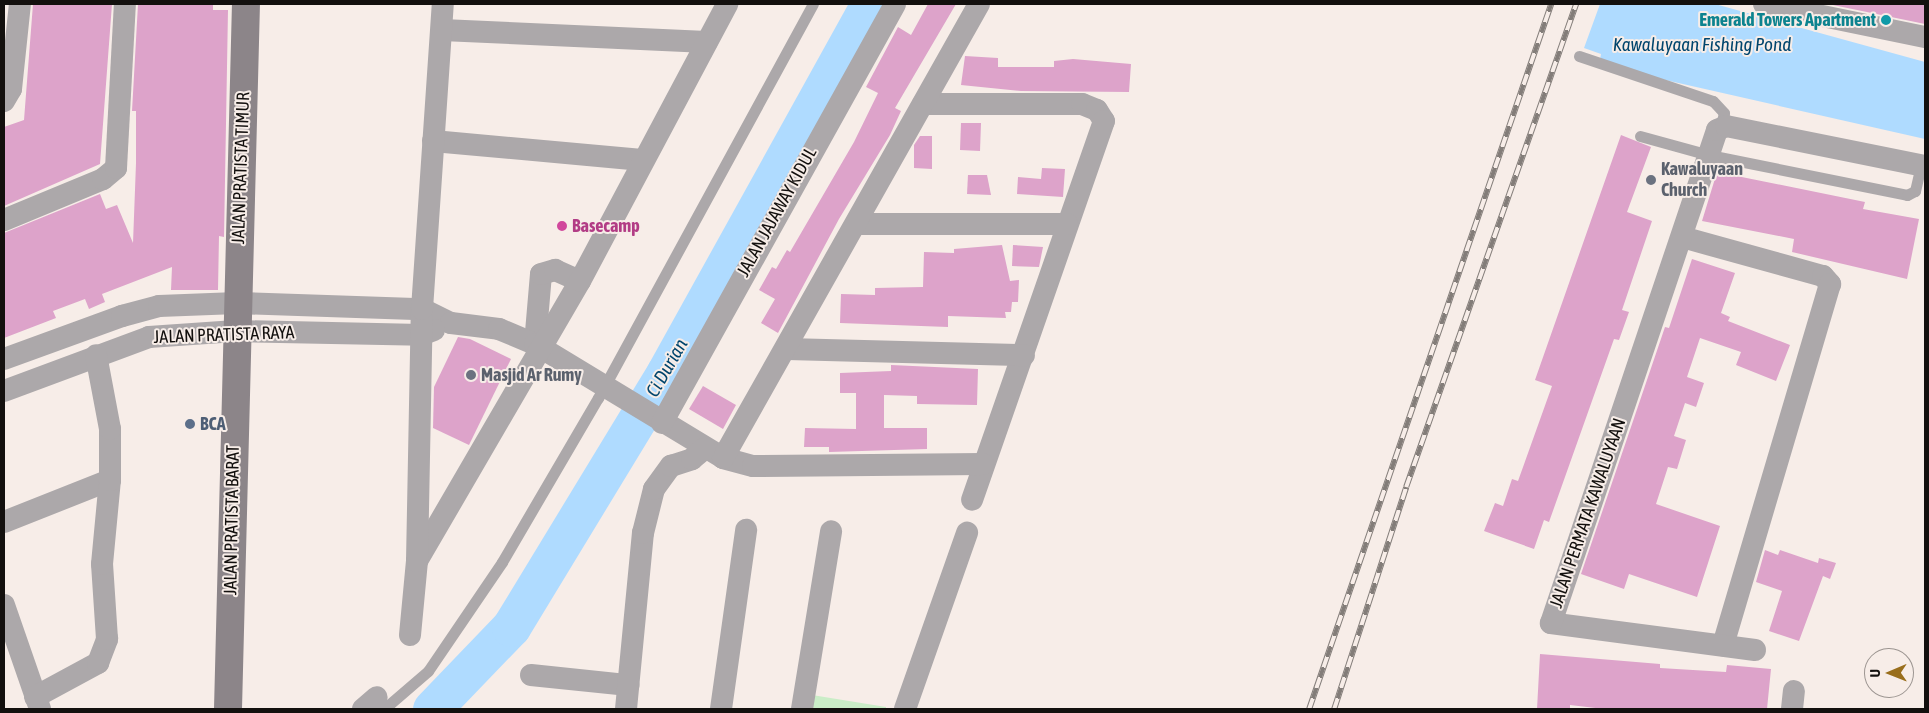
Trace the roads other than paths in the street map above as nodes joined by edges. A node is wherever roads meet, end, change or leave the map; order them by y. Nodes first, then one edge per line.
1 (20, 4) edge
2 (125, 4) edge
3 (246, 4) edge
4 (443, 4) edge
5 (727, 4) edge
6 (813, 4) edge
7 (895, 4) edge
8 (979, 4) edge
9 (1764, 4) edge
10 (442, 30) junction
11 (1925, 37) edge
12 (707, 42) junction
13 (1579, 56) dead end
14 (4, 101) edge
15 (923, 104) junction
16 (1721, 125) junction
17 (1640, 136) dead end
18 (433, 142) junction
19 (1709, 155) junction
20 (642, 160) junction
21 (1923, 166) edge
22 (4, 220) edge
23 (858, 224) junction
24 (1067, 224) junction
25 (1682, 237) junction
26 (580, 281) junction
27 (237, 303) junction
28 (175, 305) junction
29 (422, 309) junction
30 (451, 323) junction
31 (236, 331) junction
32 (177, 333) junction
33 (421, 336) junction
34 (539, 346) junction
35 (787, 349) junction
36 (96, 355) junction
37 (1024, 355) junction
38 (4, 360) edge
39 (609, 390) junction
40 (4, 391) edge
41 (660, 422) junction
42 (713, 454) junction
43 (983, 464) junction
44 (110, 480) junction
45 (972, 500) dead end
46 (4, 522) edge
47 (746, 530) dead end
48 (831, 531) dead end
49 (967, 532) dead end
50 (417, 561) junction
51 (4, 605) edge
52 (410, 635) dead end
53 (1723, 646) junction
54 (1755, 650) dead end
55 (531, 675) dead end
56 (628, 685) junction
57 (38, 703) edge
58 (375, 705) edge
59 (228, 709) edge
60 (626, 709) edge
61 (721, 709) edge
62 (802, 709) edge
63 (905, 709) edge

1 - 14 street
2 - 22 street
3 - 27 street, JALAN PRATISTA TIMUR
4 - 10 street
5 - 12 street
6 - 39 lane
7 - 41 street, JALAN JAJAWAY KIDUL
8 - 15 street
9 - 11 street
10 - 12 street
10 - 18 street
12 - 20 street
13 - 16 lane
15 - 23 street
15 - 24 street
16 - 19 street, JALAN PERMATA KAWALUYAAN
16 - 21 street
17 - 19 lane
18 - 20 street
18 - 29 street
19 - 21 lane
19 - 25 street, JALAN PERMATA KAWALUYAAN
20 - 26 street
23 - 24 street
23 - 35 street
24 - 37 street
25 - 53 street
25 - 53 street, JALAN PERMATA KAWALUYAAN
26 - 34 street
26 - 34 street
27 - 28 street, JALAN PRATISTA RAYA
27 - 29 street, JALAN PRATISTA RAYA
27 - 31 street, JALAN PRATISTA TIMUR
28 - 32 street
28 - 38 street, JALAN PRATISTA RAYA
29 - 30 street
29 - 33 street
30 - 33 street, JALAN PRATISTA RAYA
30 - 34 street
31 - 32 street, JALAN PRATISTA RAYA
31 - 33 street, JALAN PRATISTA RAYA
31 - 59 street, JALAN PRATISTA BARAT
32 - 36 street, JALAN PRATISTA RAYA
33 - 50 street
34 - 39 street
34 - 50 street
35 - 37 street
35 - 42 street
36 - 40 street, JALAN PRATISTA RAYA
36 - 44 street
37 - 43 street
39 - 41 street
39 - 58 lane
41 - 42 street
42 - 43 street
42 - 56 street
43 - 45 street
44 - 46 street
44 - 57 street
47 - 61 street
48 - 62 street
49 - 63 street
50 - 52 street
51 - 57 street
53 - 54 street, JALAN PERMATA KAWALUYAAN
55 - 56 street
56 - 60 street

